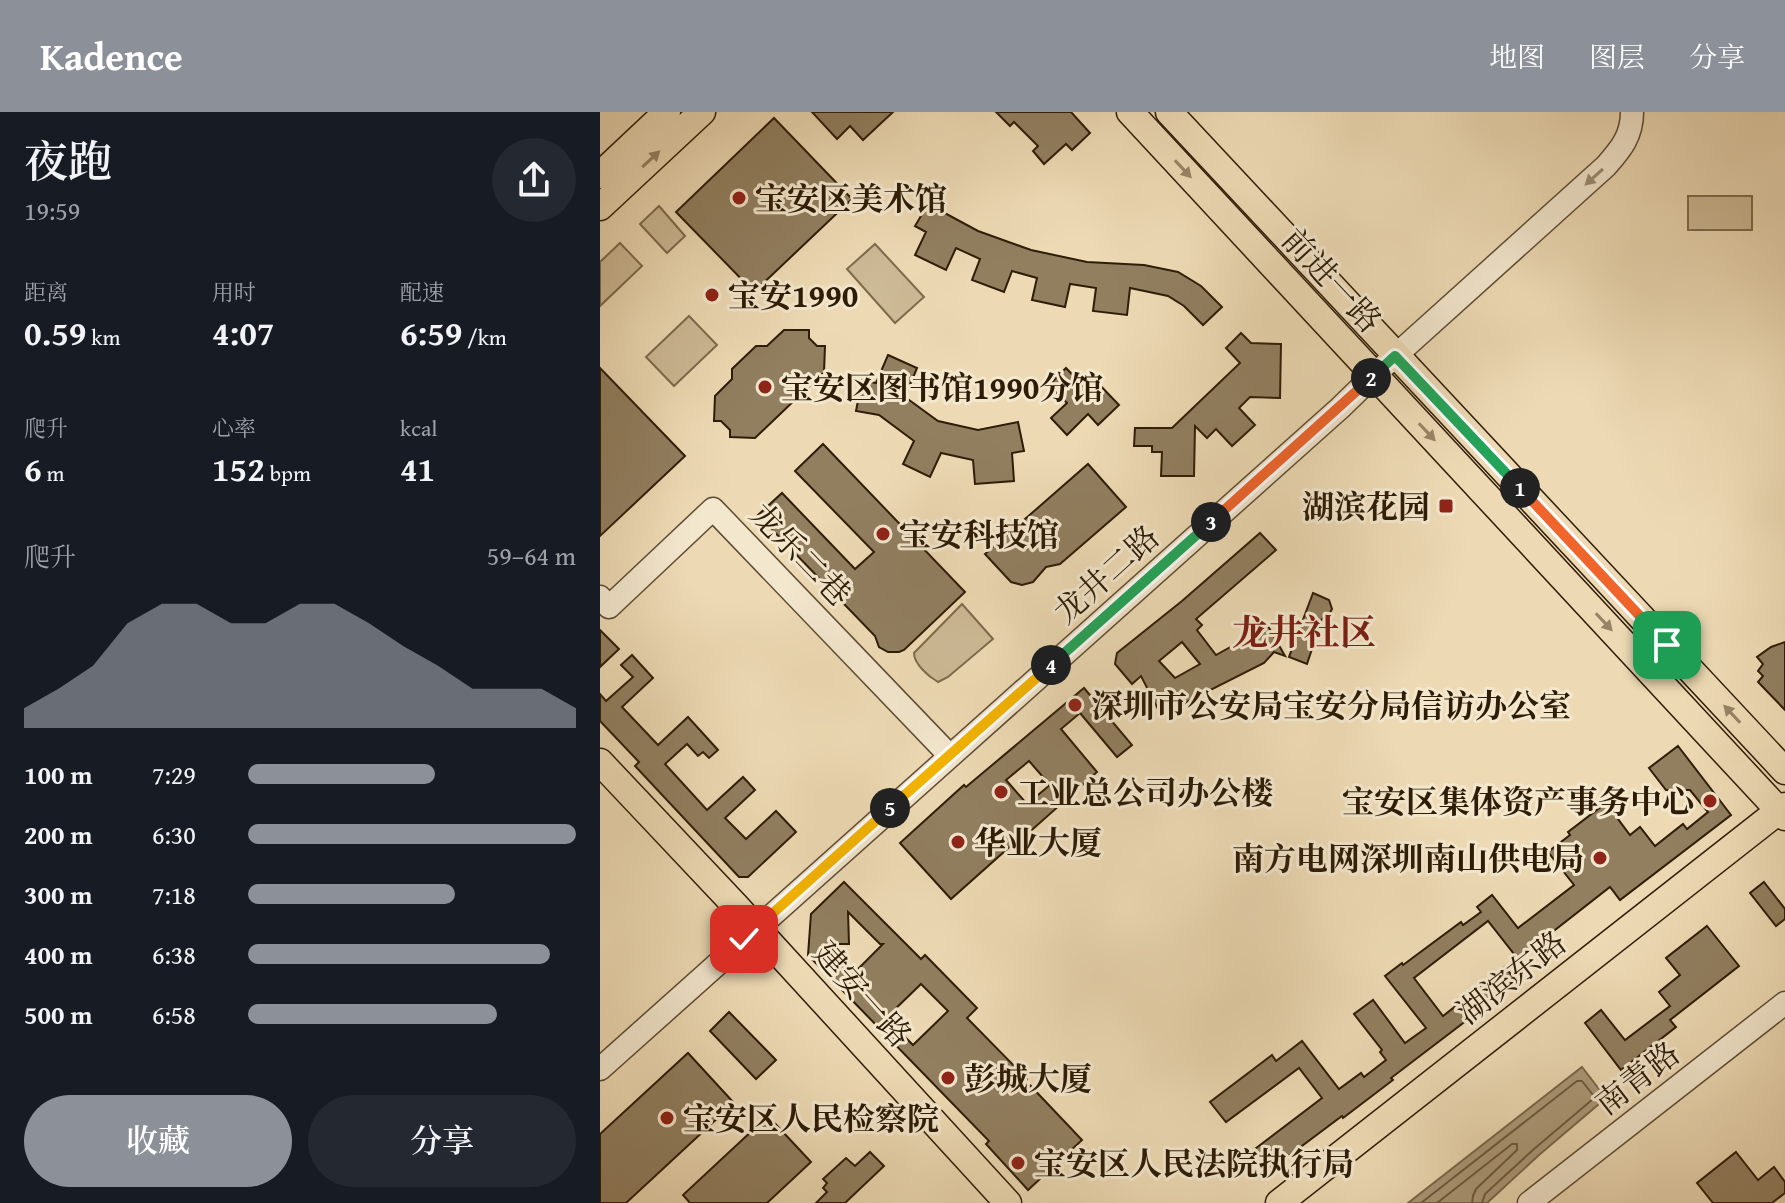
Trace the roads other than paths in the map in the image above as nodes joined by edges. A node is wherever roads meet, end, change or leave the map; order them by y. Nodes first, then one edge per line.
1 (667, 112) edge
2 (702, 112) edge
3 (1130, 112) edge
4 (1169, 112) edge
5 (1632, 112) edge
6 (600, 175) edge
7 (600, 207) edge
8 (1395, 356) junction
9 (1374, 375) junction
10 (600, 597) edge
11 (950, 756) junction
12 (600, 762) edge
13 (1785, 771) edge
14 (600, 786) edge
15 (1783, 811) edge
16 (750, 933) junction
17 (1785, 1003) edge
18 (600, 1069) edge
19 (985, 1203) edge
20 (1008, 1203) edge
21 (1279, 1203) edge
22 (1529, 1203) edge

1 - 6 main road
7 -> 2 main road
3 -> 9 main road, 前进一路
4 - 8 main road, 前进一路
5 -> 8 street, 龙井二路
8 - 9 street, 龙井二路
13 -> 8 main road, 前进一路
9 - 11 street, 龙井二路
9 -> 15 main road, 前进一路
10 - 11 street, 龙乐二巷
11 - 16 street, 龙井二路
12 - 16 main road, 建安一路
14 - 16 main road, 建安一路
15 - 21 main road, 湖滨东路
16 - 18 street, 龙井二路
16 - 19 main road, 建安一路
16 - 20 main road, 建安一路
17 - 22 street, 南青路

